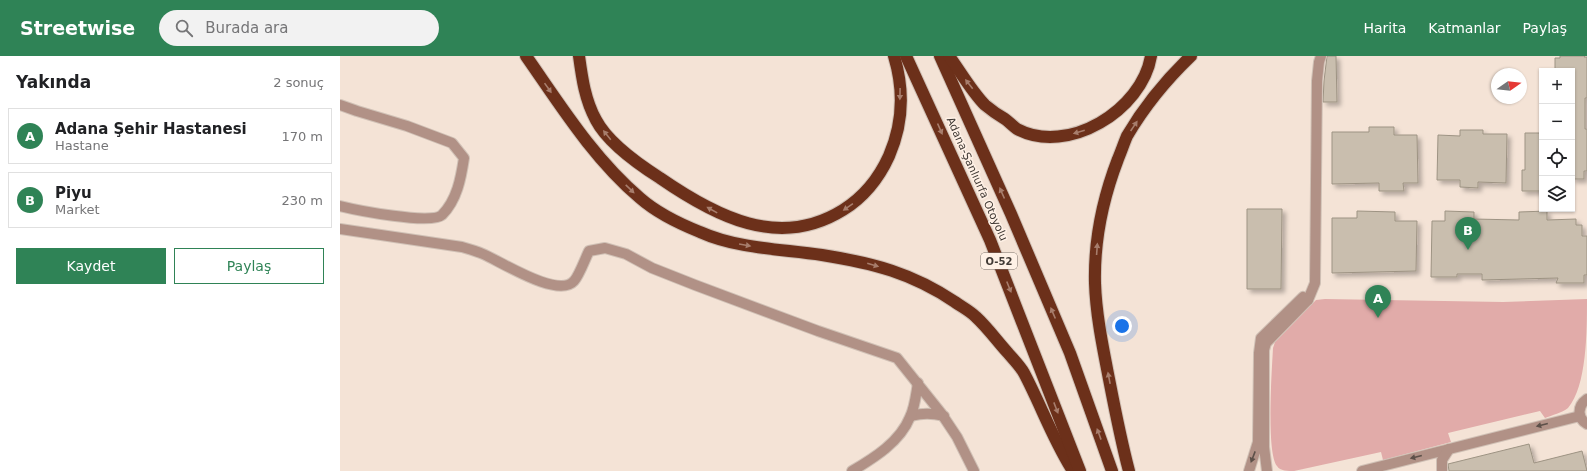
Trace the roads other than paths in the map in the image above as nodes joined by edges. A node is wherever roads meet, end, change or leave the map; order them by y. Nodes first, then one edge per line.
1 (526, 56) edge
2 (579, 56) edge
3 (894, 56) edge
4 (906, 56) edge
5 (940, 56) edge
6 (949, 56) edge
7 (1151, 56) edge
8 (1191, 56) edge
9 (1321, 56) edge
10 (340, 105) edge
11 (340, 206) edge
12 (340, 229) edge
13 (1308, 300) junction
14 (918, 383) junction
15 (1587, 399) edge
16 (911, 416) junction
17 (944, 416) junction
18 (1580, 416) junction
19 (1587, 424) edge
20 (1449, 449) junction
21 (1387, 464) junction
22 (852, 471) edge
23 (974, 471) edge
24 (1073, 471) edge
25 (1080, 471) edge
26 (1112, 471) edge
27 (1129, 471) edge
28 (1248, 471) edge
29 (1254, 471) edge
30 (1263, 471) edge
31 (1267, 471) edge
32 (1362, 471) edge
33 (1399, 471) edge
34 (1442, 471) edge

1 -> 24 highway
3 -> 2 highway
4 -> 25 highway, Adana-Şanlıurfa Otoyolu / O-52
26 -> 5 highway, Adana-Şanlıurfa Otoyolu / O-52
7 -> 6 highway
27 -> 8 highway
9 - 13 street
10 - 11 street
12 - 14 street
13 -> 28 street
13 - 31 street
14 - 16 street
14 - 17 street
15 - 18 street
16 - 17 street
16 - 22 street
17 - 23 street
18 - 19 street
18 -> 20 street
20 -> 21 street
20 - 34 street
21 - 32 street
21 - 33 street
29 - 30 street

